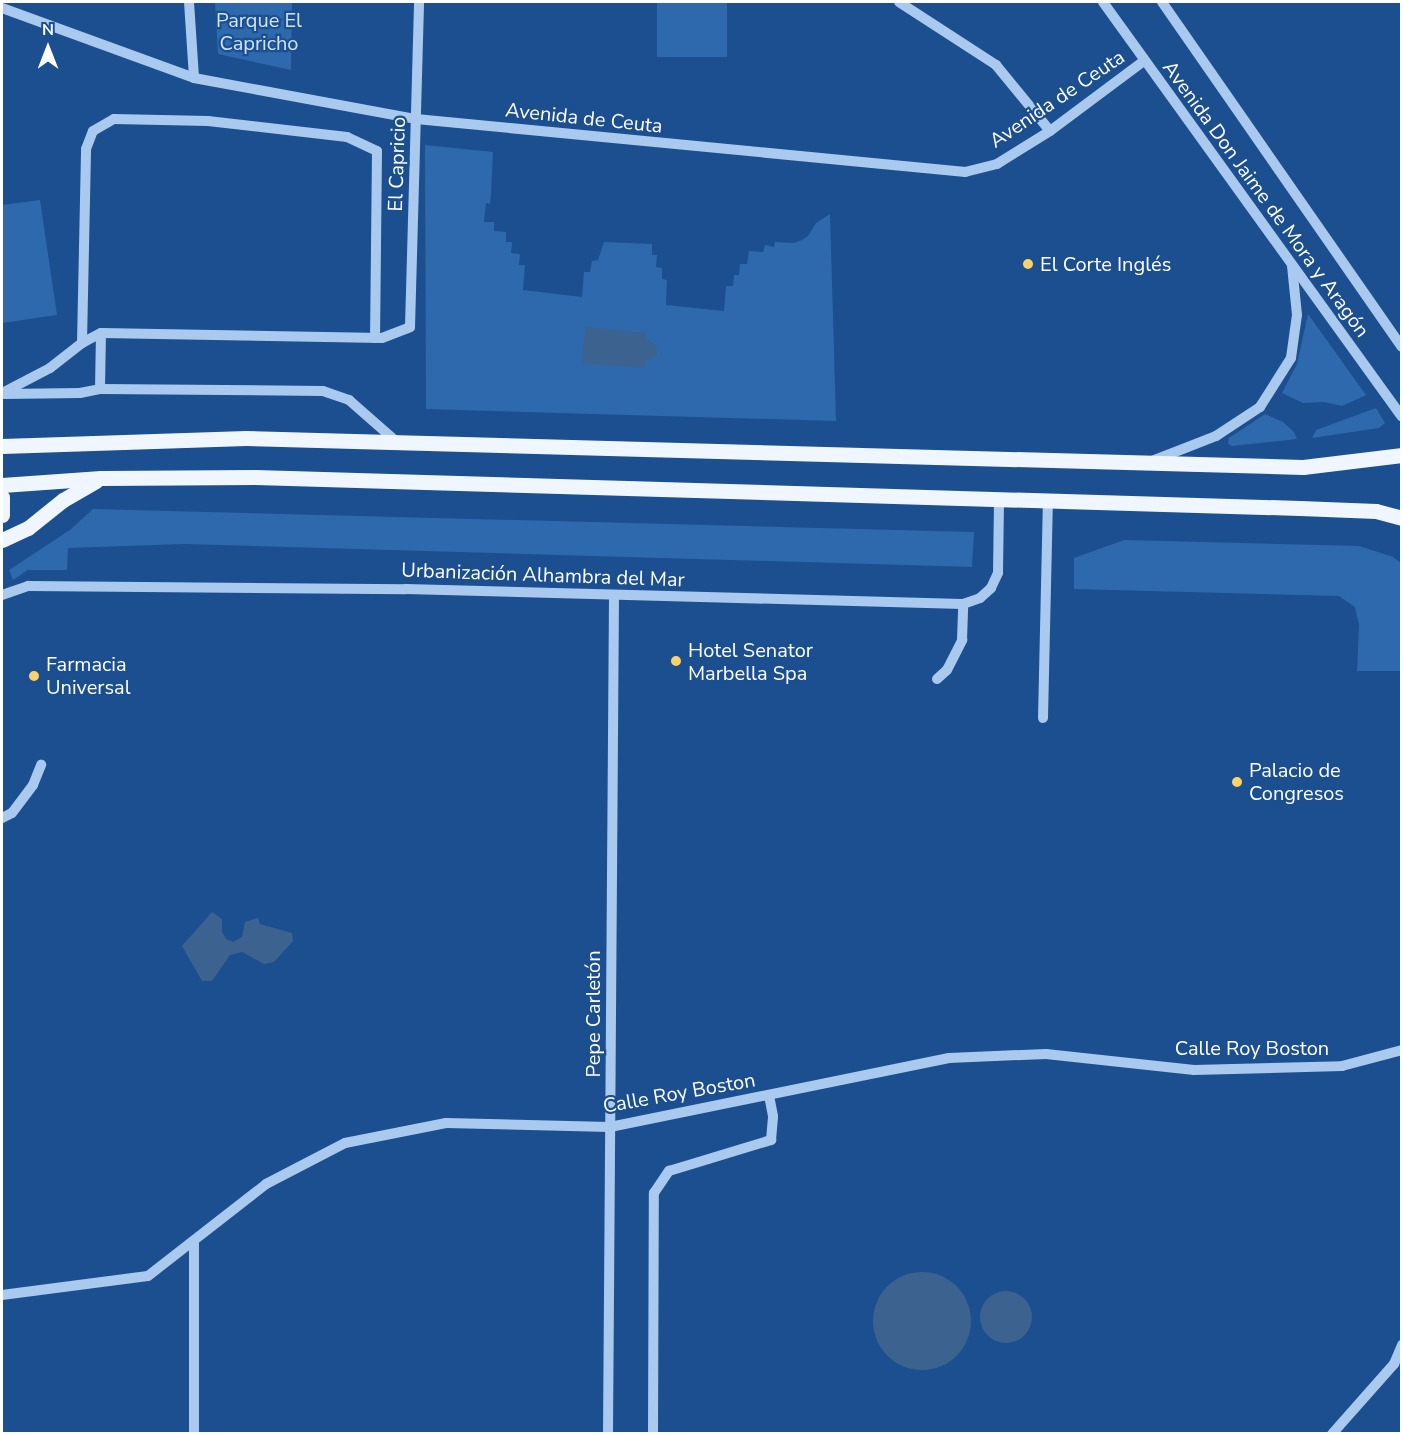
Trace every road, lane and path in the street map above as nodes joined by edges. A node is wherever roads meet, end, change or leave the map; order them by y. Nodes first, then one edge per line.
1 (189, 2) edge
2 (419, 2) edge
3 (899, 2) edge
4 (1102, 2) edge
5 (1162, 2) edge
6 (2, 8) edge
7 (1144, 62) junction
8 (194, 78) junction
9 (416, 119) junction
10 (1050, 130) junction
11 (1292, 266) junction
12 (101, 333) junction
13 (375, 338) junction
14 (82, 343) junction
15 (1401, 347) edge
16 (100, 389) junction
17 (2, 394) edge
18 (1401, 417) edge
19 (397, 442) junction
20 (2, 446) edge
21 (1401, 455) edge
22 (1144, 464) junction
23 (101, 478) junction
24 (2, 485) edge
25 (2, 497) edge
26 (999, 500) junction
27 (1048, 500) junction
28 (2, 515) edge
29 (1401, 518) edge
30 (2, 540) edge
31 (2, 595) edge
32 (615, 595) junction
33 (963, 604) junction
34 (937, 679) dead end
35 (1043, 718) dead end
36 (41, 765) dead end
37 (2, 818) edge
38 (1401, 1050) edge
39 (769, 1095) junction
40 (610, 1127) junction
41 (194, 1243) junction
42 (2, 1295) edge
43 (1401, 1345) edge
44 (194, 1434) edge
45 (608, 1434) edge
46 (653, 1434) edge
47 (1332, 1434) edge

1 - 8 street
2 - 9 street, El Capricio
3 - 10 street
4 - 7 street, Avenida Don Jaime de Mora y Aragón
5 - 15 street, Avenida Don Jaime de Mora y Aragón
6 - 8 street, Avenida de Ceuta
7 - 10 street, Avenida de Ceuta
7 - 11 street, Avenida Don Jaime de Mora y Aragón
8 - 9 street, Avenida de Ceuta
9 - 10 street, Avenida de Ceuta
9 - 13 street, El Capricio
11 - 18 street, Avenida Don Jaime de Mora y Aragón
11 - 22 street
12 - 13 street
12 - 14 street
12 - 16 street
13 - 14 street
14 - 17 street
16 - 17 street
16 - 19 street
19 - 20 main road
19 - 22 main road
21 - 22 main road
23 - 24 main road
23 - 26 main road
23 - 30 main road
25 - 28 main road
26 - 27 main road
26 - 33 street, Urbanización Alhambra del Mar
27 - 29 main road
27 - 35 street
31 - 32 street, Urbanización Alhambra del Mar
32 - 33 street, Urbanización Alhambra del Mar
32 - 40 street, Pepe Carletón
33 - 34 street
36 - 37 street
38 - 39 street, Calle Roy Boston
39 - 40 street, Calle Roy Boston
39 - 46 street
40 - 41 street, Calle Roy Boston
40 - 45 street, Pepe Carletón
41 - 42 street, Calle Roy Boston
41 - 44 street
43 - 47 street

